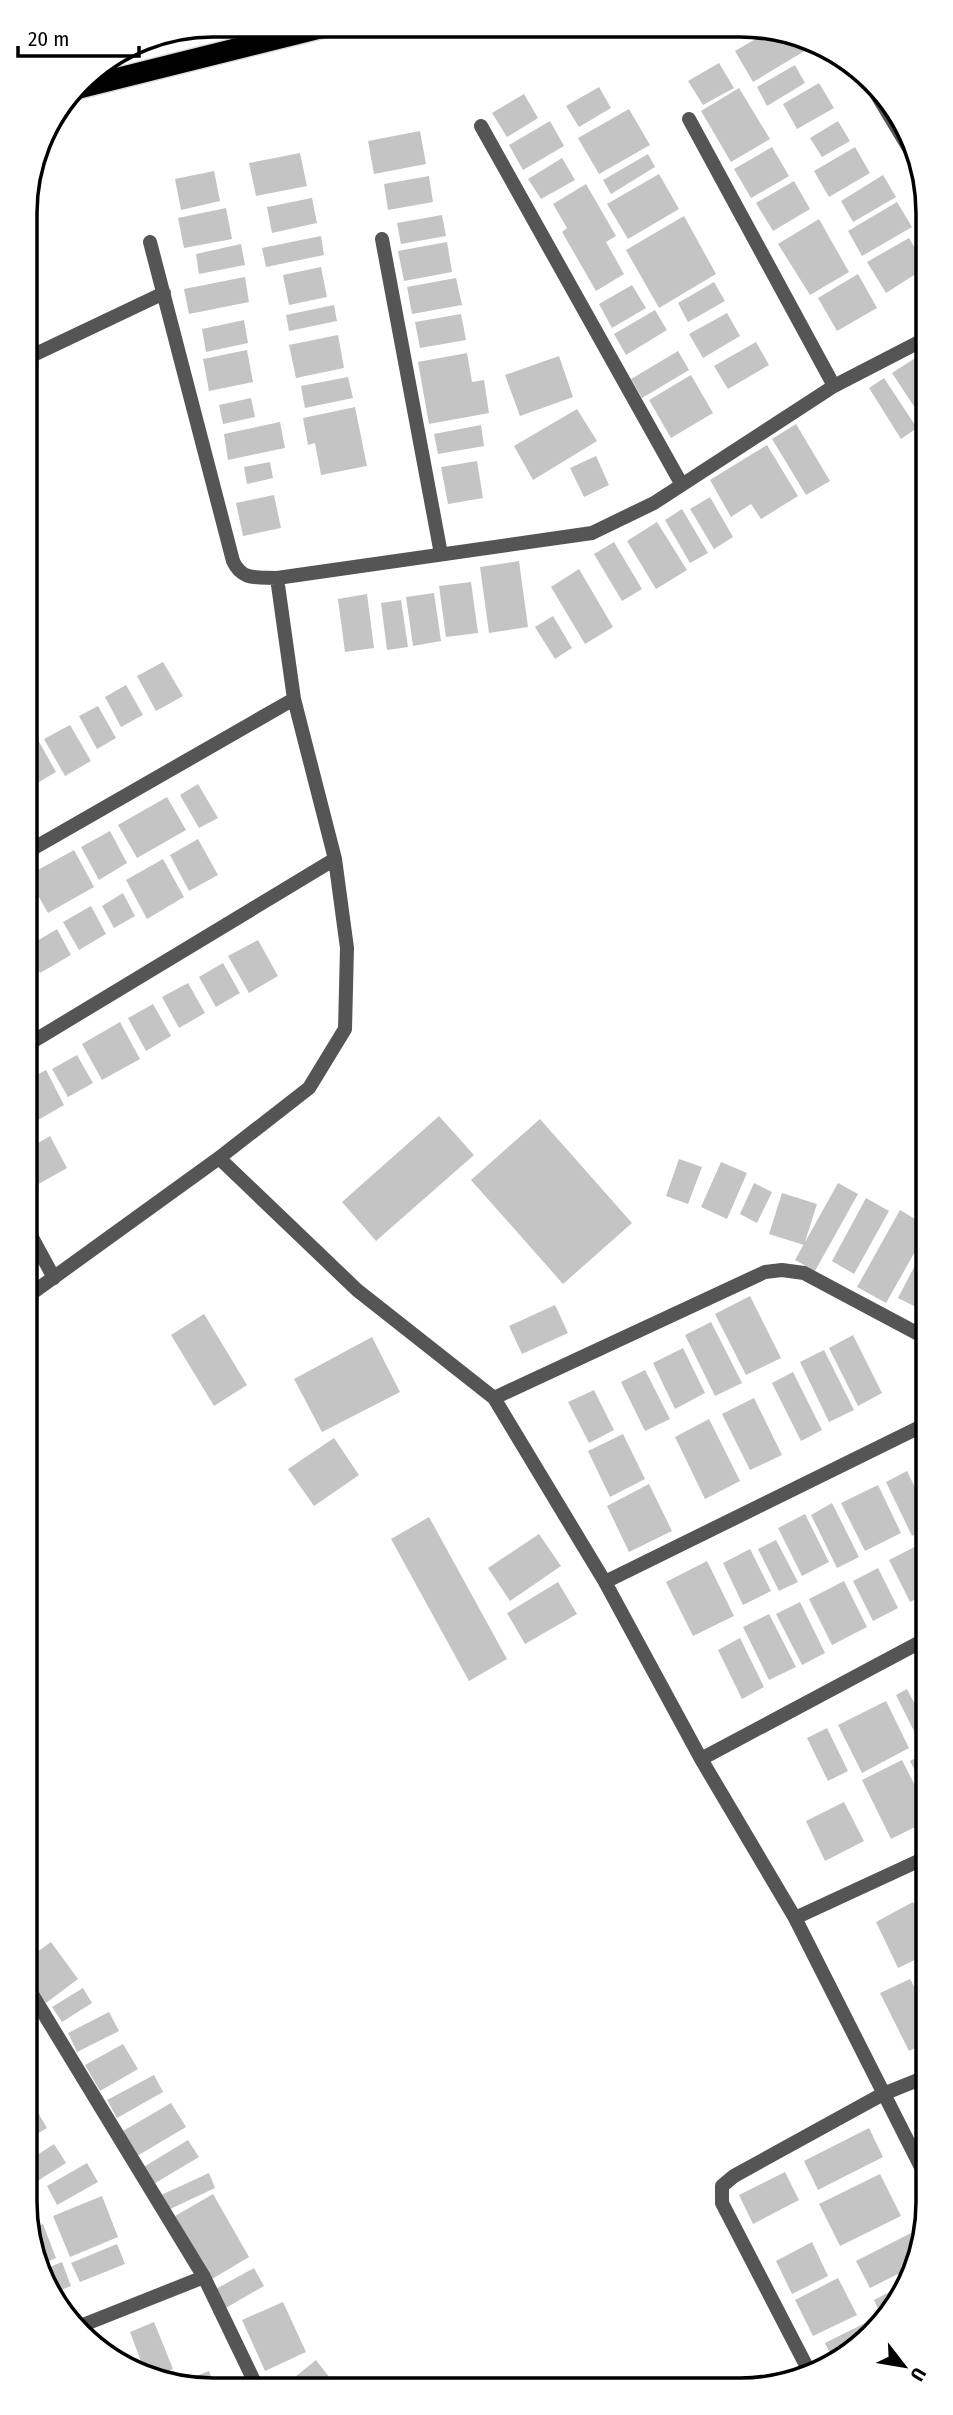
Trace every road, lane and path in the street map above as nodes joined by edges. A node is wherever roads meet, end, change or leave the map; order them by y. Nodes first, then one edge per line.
1 (284, 37) edge
2 (91, 85) edge
3 (689, 119) dead end
4 (481, 126) dead end
5 (382, 239) dead end
6 (150, 242) dead end
7 (164, 293) junction
8 (916, 344) edge
9 (37, 353) edge
10 (834, 386) junction
11 (682, 485) junction
12 (441, 554) junction
13 (277, 578) junction
14 (294, 699) junction
15 (37, 846) edge
16 (335, 859) junction
17 (37, 1039) edge
18 (219, 1158) junction
19 (37, 1247) edge
20 (54, 1278) junction
21 (37, 1290) edge
22 (916, 1333) edge
23 (494, 1398) junction
24 (916, 1429) edge
25 (605, 1583) junction
26 (916, 1644) edge
27 (701, 1759) junction
28 (916, 1862) edge
29 (795, 1918) junction
30 (37, 2003) edge
31 (916, 2081) edge
32 (883, 2094) junction
33 (916, 2158) edge
34 (204, 2277) junction
35 (86, 2324) edge
36 (806, 2365) edge
37 (253, 2378) edge

1 - 2 highway
3 - 10 street
4 - 11 street
5 - 12 street
6 - 7 street
7 - 9 street
7 - 13 street
8 - 10 street
10 - 11 street
11 - 12 street
12 - 13 street
13 - 14 street
14 - 15 street
14 - 16 street
16 - 17 street
16 - 18 street
18 - 20 street
18 - 23 street
19 - 20 street
20 - 21 street
22 - 23 street
23 - 25 street
24 - 25 street
25 - 27 street
26 - 27 street
27 - 29 street
28 - 29 street
29 - 32 street
30 - 34 street
31 - 32 street
32 - 33 street
32 - 36 street
34 - 35 street
34 - 37 street

